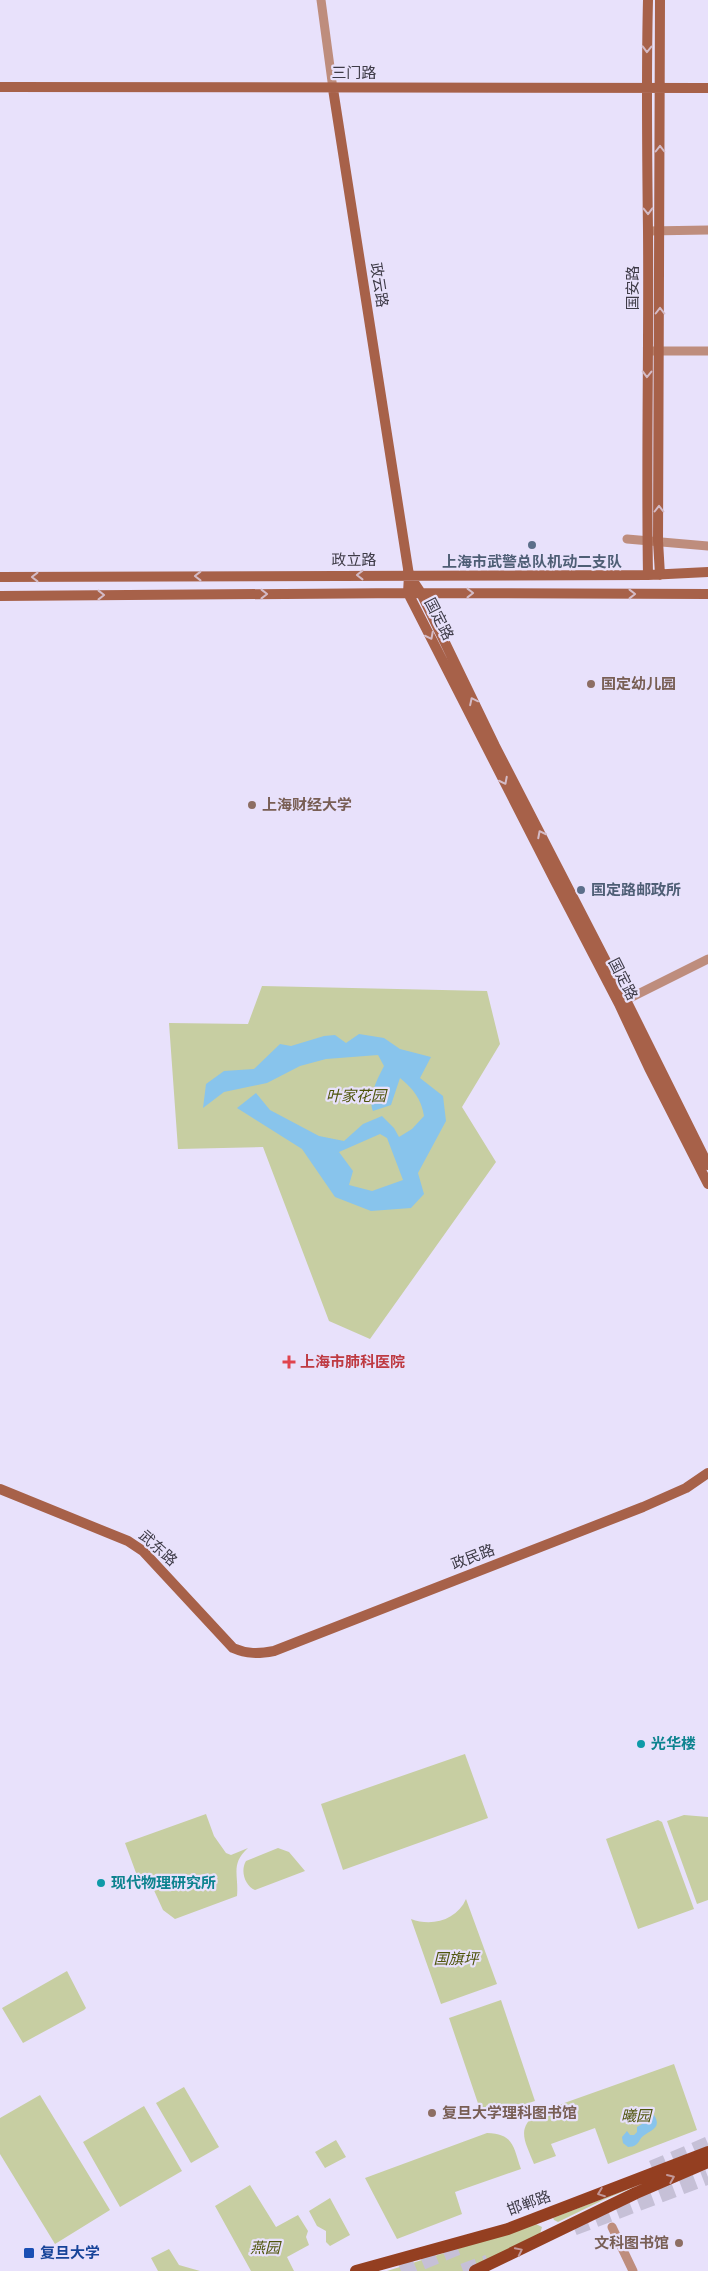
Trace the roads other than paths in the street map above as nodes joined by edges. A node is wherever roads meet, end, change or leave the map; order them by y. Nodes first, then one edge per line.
1 (321, 0) edge
2 (648, 0) edge
3 (660, 0) edge
4 (0, 87) edge
5 (646, 88) junction
6 (660, 88) junction
7 (708, 88) edge
8 (333, 89) junction
9 (708, 230) edge
10 (648, 231) junction
11 (661, 231) junction
12 (648, 351) junction
13 (660, 351) junction
14 (708, 351) edge
15 (627, 539) dead end
16 (647, 541) junction
17 (658, 541) junction
18 (708, 546) edge
19 (708, 572) edge
20 (409, 575) junction
21 (648, 575) junction
22 (660, 575) junction
23 (0, 577) edge
24 (408, 592) junction
25 (421, 592) junction
26 (708, 594) edge
27 (0, 596) edge
28 (708, 959) edge
29 (623, 1002) junction
30 (708, 1165) edge
31 (708, 1184) edge
32 (708, 1473) edge
33 (0, 1489) edge
34 (244, 1652) joint
35 (708, 2152) edge
36 (708, 2162) edge
37 (612, 2227) dead end
38 (494, 2233) junction
39 (436, 2248) junction
40 (356, 2271) edge
41 (370, 2271) edge
42 (382, 2271) edge
43 (475, 2271) tunnel mouth
44 (633, 2271) edge

1 - 8 street, 政云路
2 -> 5 street, 国安路
3 - 6 street, 国安路
4 - 8 street, 三门路
5 - 6 street, 三门路
5 - 8 street, 三门路
5 -> 10 street, 国安路
6 - 7 street, 三门路
11 -> 6 street, 国安路
8 - 20 street, 政云路
9 - 11 street
10 - 11 street
10 - 12 street, 国安路
13 -> 11 street, 国安路
12 - 13 street
12 -> 16 street, 国安路
13 - 14 street
17 -> 13 street, 国安路
15 - 16 street
16 - 17 street
16 - 21 street, 国安路
17 - 18 street
17 - 22 street, 国安路
19 - 22 street, 政立路
20 - 21 street, 政立路
20 -> 23 street, 政立路
20 - 24 street, 国定路
20 - 25 street, 国定路
21 - 22 street, 政立路
24 - 25 street
27 -> 24 street
24 -> 29 street, 国定路
25 -> 26 street
29 -> 25 street, 国定路
28 - 29 street
29 - 30 street, 国定路
29 - 31 street, 国定路
32 - 34 street, 政民路
33 - 34 street, 武东路
35 -> 38 main road, 邯郸路
43 -> 36 main road
37 - 44 street
38 - 39 main road, 邯郸路
38 - 42 main road
39 - 40 main road, 邯郸路
39 - 41 main road

